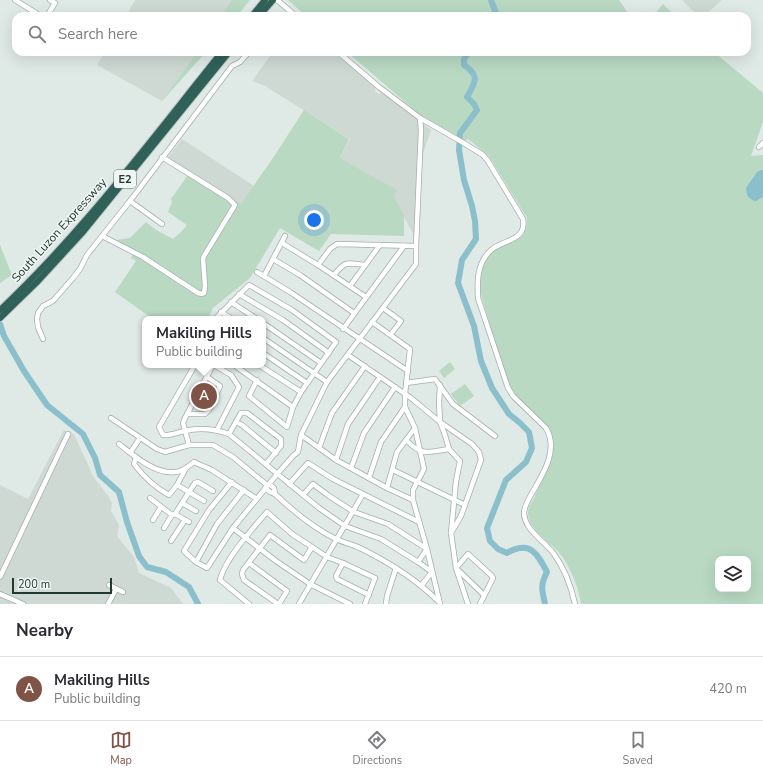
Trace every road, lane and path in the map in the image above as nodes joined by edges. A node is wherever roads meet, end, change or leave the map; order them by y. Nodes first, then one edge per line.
1 (15, 0) edge
2 (50, 0) edge
3 (264, 0) edge
4 (273, 0) edge
5 (277, 0) edge
6 (34, 12) edge
7 (49, 12) edge
8 (255, 12) edge
9 (262, 12) edge
10 (291, 12) edge
11 (219, 56) edge
12 (226, 56) edge
13 (245, 56) edge
14 (343, 56) edge
15 (420, 118) junction
16 (763, 143) edge
17 (759, 147) dead end
18 (162, 157) junction
19 (130, 201) junction
20 (162, 224) dead end
21 (102, 236) junction
22 (285, 236) dead end
23 (282, 243) junction
24 (380, 245) junction
25 (404, 246) junction
26 (416, 246) junction
27 (272, 259) junction
28 (318, 265) junction
29 (365, 265) junction
30 (257, 272) dead end
31 (334, 275) junction
32 (264, 276) junction
33 (350, 286) junction
34 (239, 294) junction
35 (366, 298) junction
36 (15, 299) junction
37 (230, 302) junction
38 (383, 308) junction
39 (0, 310) edge
40 (221, 312) junction
41 (354, 313) junction
42 (218, 316) edge
43 (227, 316) edge
44 (252, 316) edge
45 (0, 318) edge
46 (372, 322) junction
47 (266, 325) edge
48 (343, 329) junction
49 (391, 334) junction
50 (42, 339) dead end
51 (359, 339) junction
52 (266, 340) edge
53 (329, 353) junction
54 (266, 355) edge
55 (348, 355) junction
56 (321, 363) junction
57 (364, 366) junction
58 (193, 368) edge
59 (212, 368) edge
60 (219, 368) edge
61 (239, 368) edge
62 (264, 368) edge
63 (408, 371) junction
64 (314, 374) junction
65 (207, 377) junction
66 (380, 377) junction
67 (257, 380) junction
68 (327, 382) junction
69 (307, 383) junction
70 (406, 383) junction
71 (440, 385) junction
72 (395, 387) junction
73 (301, 392) junction
74 (405, 394) junction
75 (293, 406) junction
76 (405, 407) junction
77 (187, 414) junction
78 (112, 418) dead end
79 (236, 422) junction
80 (440, 422) junction
81 (415, 428) junction
82 (217, 430) junction
83 (185, 431) junction
84 (68, 434) dead end
85 (229, 434) junction
86 (301, 435) junction
87 (495, 436) dead end
88 (140, 438) junction
89 (406, 440) junction
90 (119, 444) dead end
91 (189, 445) junction
92 (319, 448) junction
93 (448, 449) junction
94 (276, 452) junction
95 (420, 452) junction
96 (130, 453) junction
97 (136, 457) junction
98 (336, 460) junction
99 (266, 464) junction
100 (186, 468) junction
101 (351, 468) junction
102 (393, 470) junction
103 (278, 473) junction
104 (369, 478) junction
105 (232, 482) junction
106 (418, 482) junction
107 (289, 484) junction
108 (177, 485) junction
109 (267, 486) junction
110 (387, 488) junction
111 (244, 490) junction
112 (213, 491) dead end
113 (189, 492) junction
114 (364, 494) junction
115 (303, 495) junction
116 (150, 498) dead end
117 (257, 499) junction
118 (455, 499) junction
119 (413, 500) junction
120 (204, 501) dead end
121 (182, 503) junction
122 (465, 505) junction
123 (161, 507) junction
124 (196, 511) dead end
125 (354, 512) junction
126 (174, 515) junction
127 (153, 520) dead end
128 (418, 522) junction
129 (345, 526) junction
130 (164, 528) dead end
131 (233, 528) junction
132 (451, 533) junction
133 (245, 537) junction
134 (337, 540) junction
135 (171, 541) dead end
136 (312, 547) junction
137 (260, 548) junction
138 (427, 549) junction
139 (327, 557) junction
140 (196, 562) junction
141 (418, 562) junction
142 (249, 563) junction
143 (343, 563) junction
144 (396, 568) junction
145 (456, 568) junction
146 (432, 572) junction
147 (0, 578) edge
148 (310, 584) junction
149 (110, 585) dead end
150 (421, 586) junction
151 (116, 589) junction
152 (123, 592) dead end
153 (0, 594) edge
154 (484, 594) junction
155 (369, 595) junction
156 (439, 603) edge
157 (23, 604) edge
158 (108, 604) edge
159 (249, 604) edge
160 (278, 604) edge
161 (299, 604) edge
162 (350, 604) edge
163 (366, 604) edge
164 (386, 604) edge
165 (468, 604) edge
166 (480, 604) edge
167 (575, 604) edge

1 - 6 street
2 - 7 street
3 - 8 highway
4 - 9 highway
5 - 10 street
11 - 36 highway, South Luzon Expressway / E2
12 - 36 highway, South Luzon Expressway / E2
13 - 18 street
14 - 15 street
15 - 26 street
15 - 167 street
16 - 17 street
18 - 19 street
18 - 21 street
19 - 20 street
19 - 21 street
21 - 50 street
22 - 23 street
23 - 27 street
23 - 28 street
24 - 25 street
24 - 28 street
24 - 29 street
25 - 26 street
25 - 35 street
26 - 38 street
27 - 32 street
27 - 41 street
28 - 31 street
29 - 31 street
29 - 33 street
30 - 32 street
31 - 33 street
32 - 48 street
33 - 35 street
34 - 37 street
34 - 53 street
34 - 53 street
35 - 41 street
36 - 39 highway, South Luzon Expressway / E2
36 - 45 highway, South Luzon Expressway / E2
37 - 40 street
37 - 44 street
38 - 46 street
38 - 49 street
40 - 42 street
40 - 43 street
41 - 48 street
46 - 49 street
46 - 51 street
47 - 56 street
48 - 51 street
49 - 63 street
51 - 55 street
51 - 63 street
52 - 64 street
53 - 56 street
54 - 69 street
55 - 57 street
55 - 68 street
56 - 64 street
57 - 66 street
57 - 92 street
58 - 83 street
59 - 65 street
60 - 82 street
61 - 67 street
62 - 73 street
63 - 70 street
64 - 68 street
64 - 69 street
65 - 77 street
65 - 77 street
66 - 72 street
66 - 98 street
67 - 75 street
67 - 75 street
68 - 86 street
69 - 73 street
70 - 71 street
70 - 74 street
71 - 80 street
71 - 87 street
72 - 74 street
72 - 101 street
73 - 75 street
74 - 76 street
74 - 80 street
76 - 81 street
76 - 104 street
77 - 83 street
78 - 88 street
79 - 85 street
79 - 94 street
79 - 94 street
80 - 93 street
80 - 122 street
81 - 89 street
81 - 95 street
82 - 83 street
82 - 85 street
83 - 91 street
84 - 147 street
85 - 99 street
86 - 92 street
86 - 103 street
88 - 91 street
88 - 96 street
89 - 95 street
89 - 102 street
90 - 96 street
91 - 109 street
92 - 98 street
93 - 95 street
93 - 118 street
94 - 99 street
95 - 106 street
96 - 97 street
97 - 100 street
97 - 108 street
98 - 101 street
99 - 103 street
100 - 105 street
100 - 108 street
101 - 104 street
102 - 106 street
102 - 110 street
103 - 107 street
103 - 109 street
104 - 110 street
105 - 111 street
105 - 140 street
106 - 118 street
106 - 119 street
107 - 114 street
107 - 115 street
108 - 113 street
109 - 117 street
109 - 134 street
110 - 119 street
111 - 117 street
111 - 140 street
112 - 113 street
113 - 120 street
113 - 121 street
114 - 125 street
114 - 128 street
115 - 125 street
115 - 129 street
116 - 123 street
117 - 131 street
118 - 122 street
118 - 132 street
119 - 128 street
121 - 124 street
121 - 126 street
122 - 132 street
123 - 126 street
123 - 127 street
125 - 129 street
125 - 138 street
126 - 130 street
126 - 135 street
128 - 138 street
129 - 134 street
129 - 141 street
131 - 133 street
131 - 140 street
132 - 145 street
133 - 136 street
133 - 137 street
133 - 159 street
134 - 139 street
134 - 144 street
136 - 137 street
136 - 139 street
137 - 142 street
137 - 148 street
138 - 141 street
138 - 146 street
139 - 143 street
139 - 148 street
141 - 146 street
142 - 160 street
142 - 160 street
143 - 155 street
143 - 155 street
144 - 150 street
144 - 164 street
145 - 154 street
145 - 154 street
145 - 165 street
146 - 150 street
146 - 156 street
148 - 161 street
148 - 162 street
149 - 151 street
150 - 156 street
151 - 152 street
151 - 158 street
153 - 157 street
154 - 166 street
155 - 163 street

